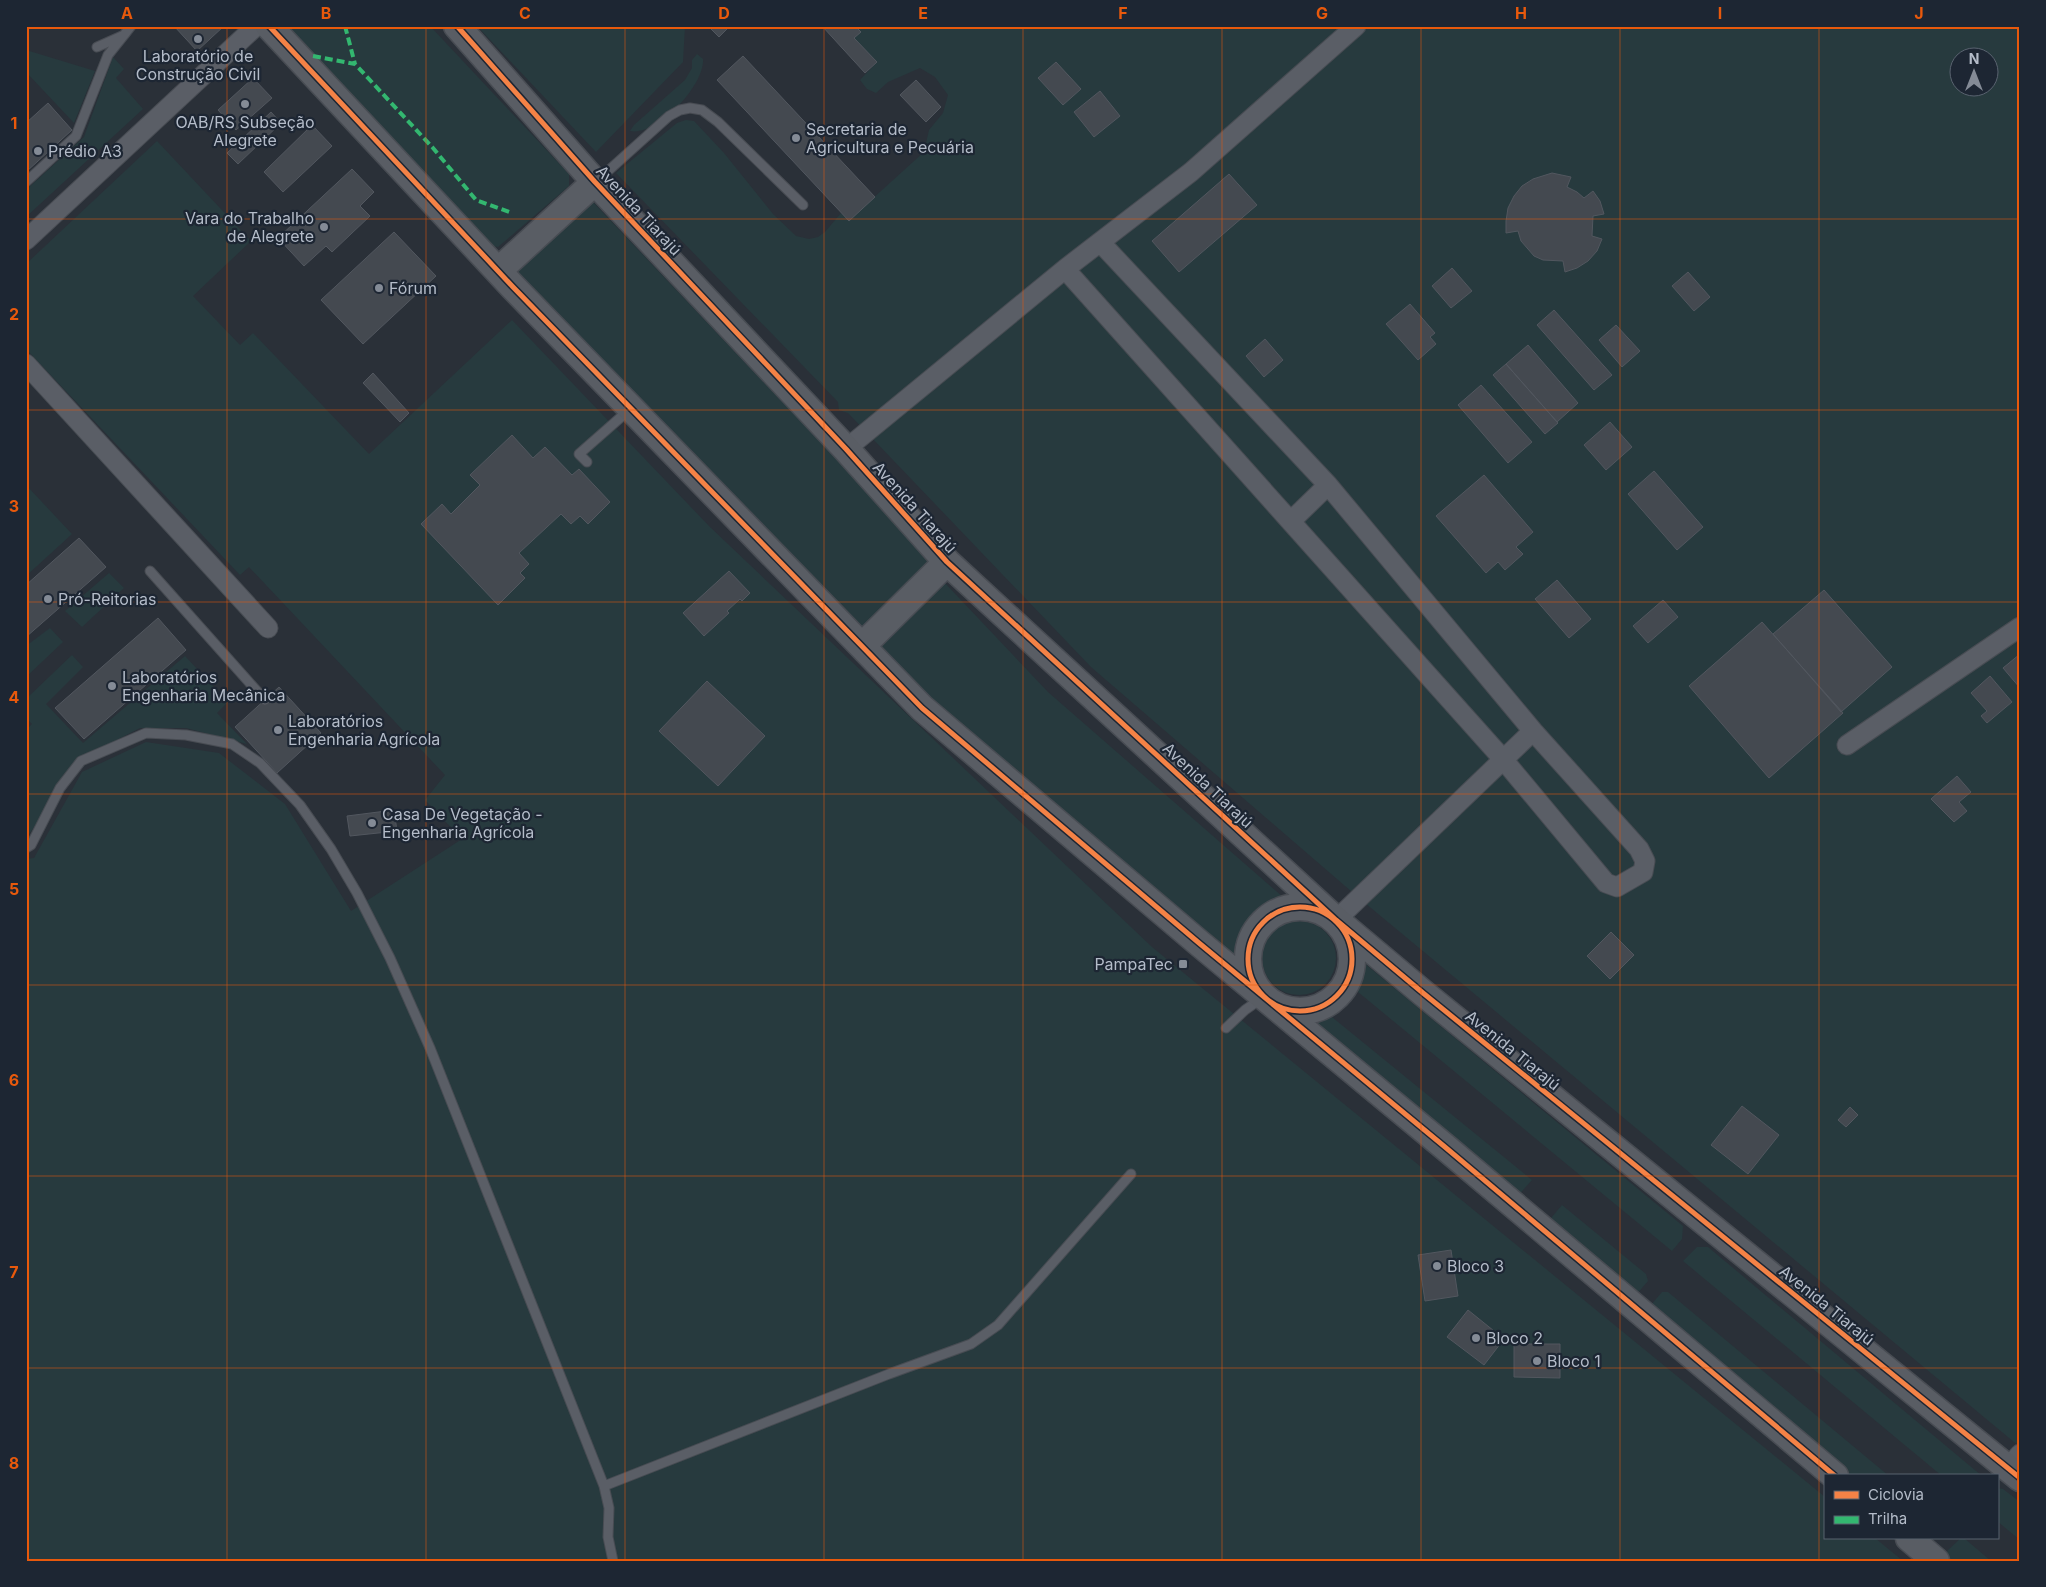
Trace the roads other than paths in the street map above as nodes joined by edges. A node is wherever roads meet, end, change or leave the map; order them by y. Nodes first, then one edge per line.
1 (130, 26) edge
2 (256, 26) edge
3 (269, 26) edge
4 (457, 26) edge
5 (1356, 26) edge
6 (124, 35) junction
7 (97, 47) dead end
8 (26, 182) edge
9 (595, 182) junction
10 (803, 205) dead end
11 (26, 240) edge
12 (1100, 242) junction
13 (1065, 269) junction
14 (498, 271) junction
15 (26, 364) edge
16 (631, 409) junction
17 (846, 449) junction
18 (587, 462) dead end
19 (1328, 486) junction
20 (1292, 521) junction
21 (947, 562) junction
22 (150, 571) dead end
23 (2020, 627) edge
24 (268, 628) dead end
25 (862, 646) junction
26 (265, 700) dead end
27 (1533, 731) junction
28 (1847, 745) dead end
29 (1502, 758) junction
30 (26, 848) edge
31 (1336, 920) junction
32 (1264, 997) junction
33 (1226, 1028) dead end
34 (1131, 1174) dead end
35 (2016, 1467) edge
36 (1833, 1474) edge
37 (604, 1486) junction
38 (1911, 1540) edge
39 (1935, 1560) edge
40 (613, 1561) edge

1 - 6 lane
2 - 11 street
3 - 14 main road
4 - 9 main road, Avenida Tiarajú
5 - 12 street
6 - 7 lane
6 - 8 lane
9 - 10 lane
9 - 14 main road
9 - 17 main road, Avenida Tiarajú
12 - 13 street
12 - 19 street
13 - 17 street
13 - 20 street
14 - 16 main road
15 - 24 street
16 - 18 lane
16 - 25 main road
17 - 21 main road, Avenida Tiarajú
19 - 20 street
19 - 27 street
20 - 29 street
21 - 25 main road
21 - 31 main road, Avenida Tiarajú
22 - 26 lane
23 - 28 street
25 - 32 main road
27 - 29 street
27 - 29 street
29 - 31 street
30 - 37 lane
31 - 32 main road
31 - 32 main road
31 - 35 main road, Avenida Tiarajú
32 - 33 lane
32 - 36 main road
34 - 37 lane
37 - 40 lane
38 - 39 main road

